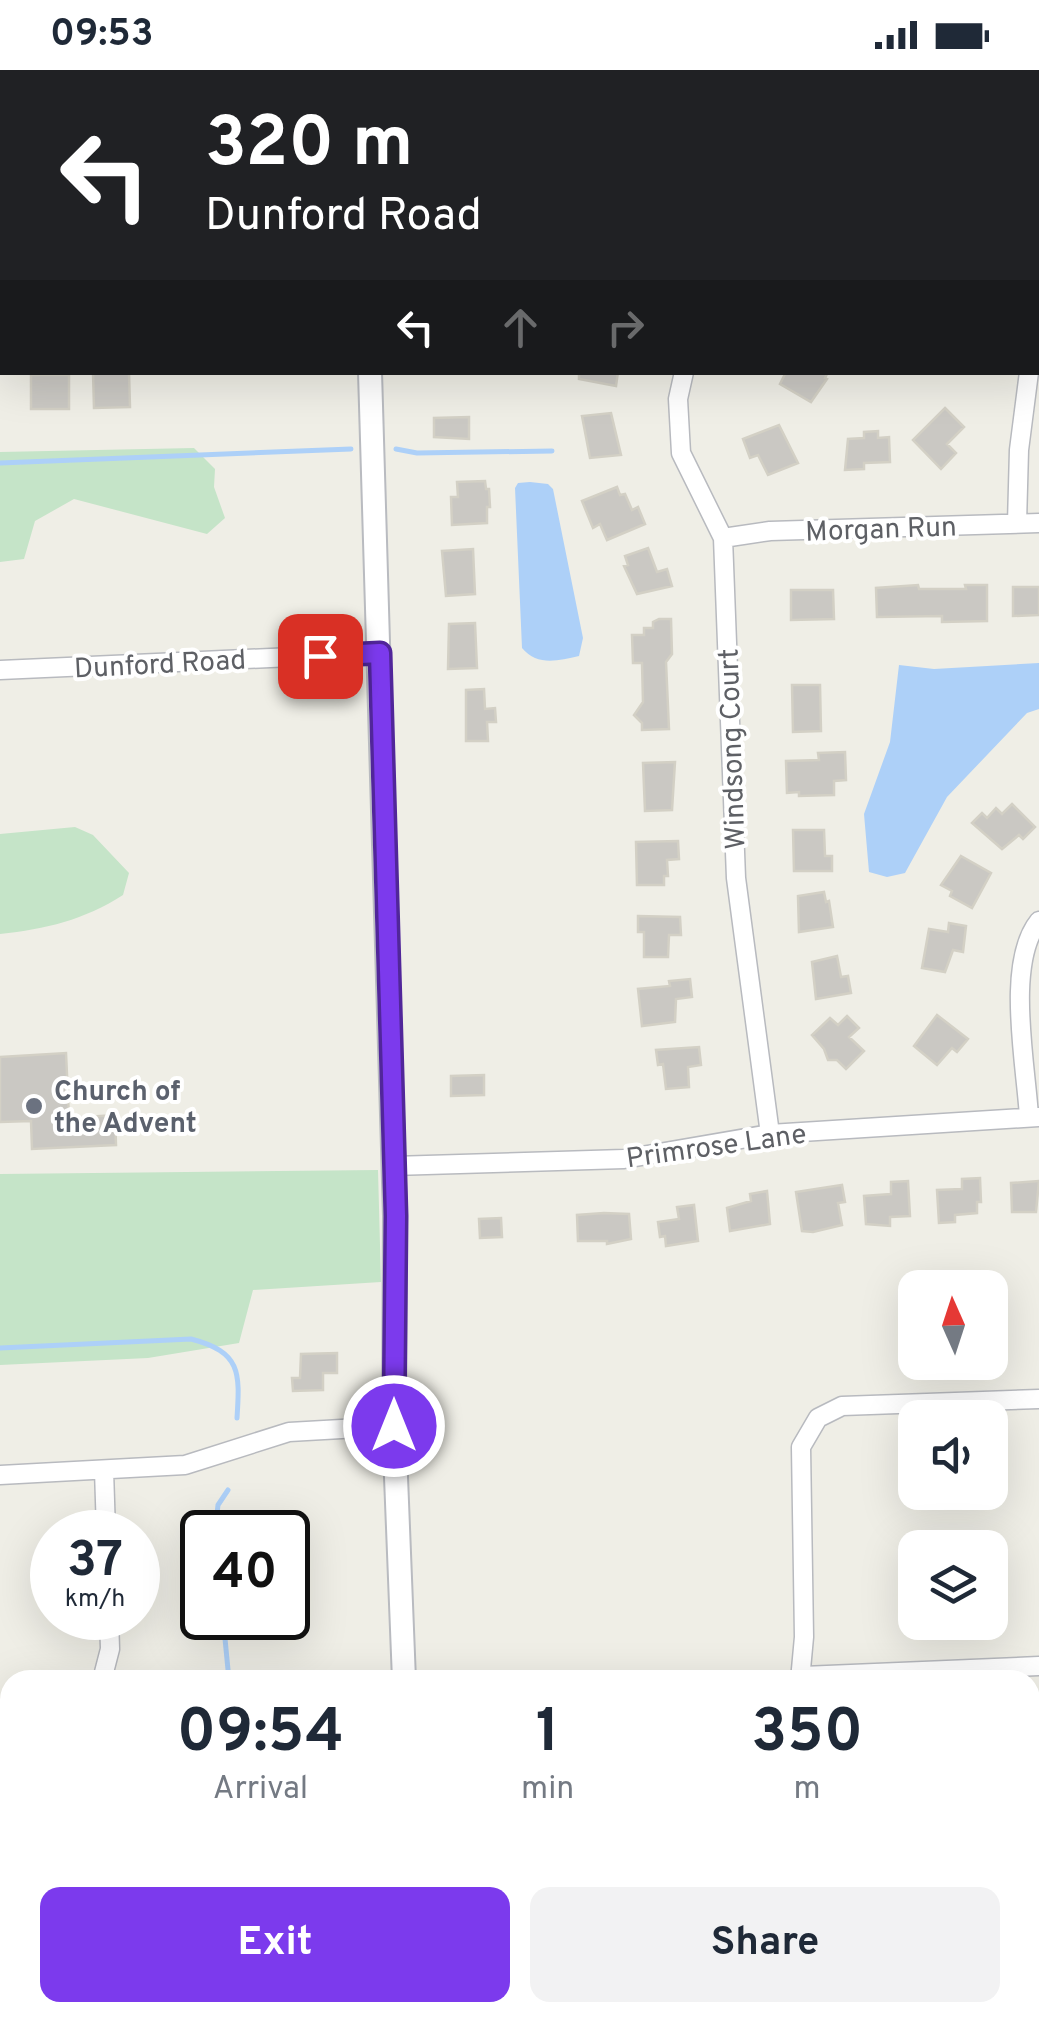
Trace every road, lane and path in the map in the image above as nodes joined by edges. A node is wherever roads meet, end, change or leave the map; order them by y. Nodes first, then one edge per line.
1 (370, 375) edge
2 (683, 375) edge
3 (1029, 375) edge
4 (1017, 523) junction
5 (1039, 523) edge
6 (723, 538) junction
7 (380, 653) junction
8 (0, 670) edge
9 (1039, 920) edge
10 (1034, 1117) edge
11 (770, 1134) junction
12 (393, 1166) junction
13 (1039, 1399) edge
14 (394, 1426) junction
15 (104, 1470) junction
16 (0, 1475) edge
17 (105, 1510) edge
18 (109, 1640) edge
19 (1039, 1666) edge
20 (105, 1670) edge
21 (404, 1670) edge
22 (802, 1670) edge
23 (960, 1670) edge

1 - 7 street
2 - 6 street, Windsong Court
3 - 4 street
4 - 5 street, Morgan Run
4 - 6 street, Morgan Run
6 - 11 street, Windsong Court
7 - 8 street, Dunford Road
7 - 12 street
9 - 10 street
10 - 11 street, Primrose Lane
11 - 12 street, Primrose Lane
12 - 14 street
13 - 22 street
14 - 15 street
14 - 21 street
15 - 16 street
15 - 17 street
18 - 20 street
19 - 23 street

